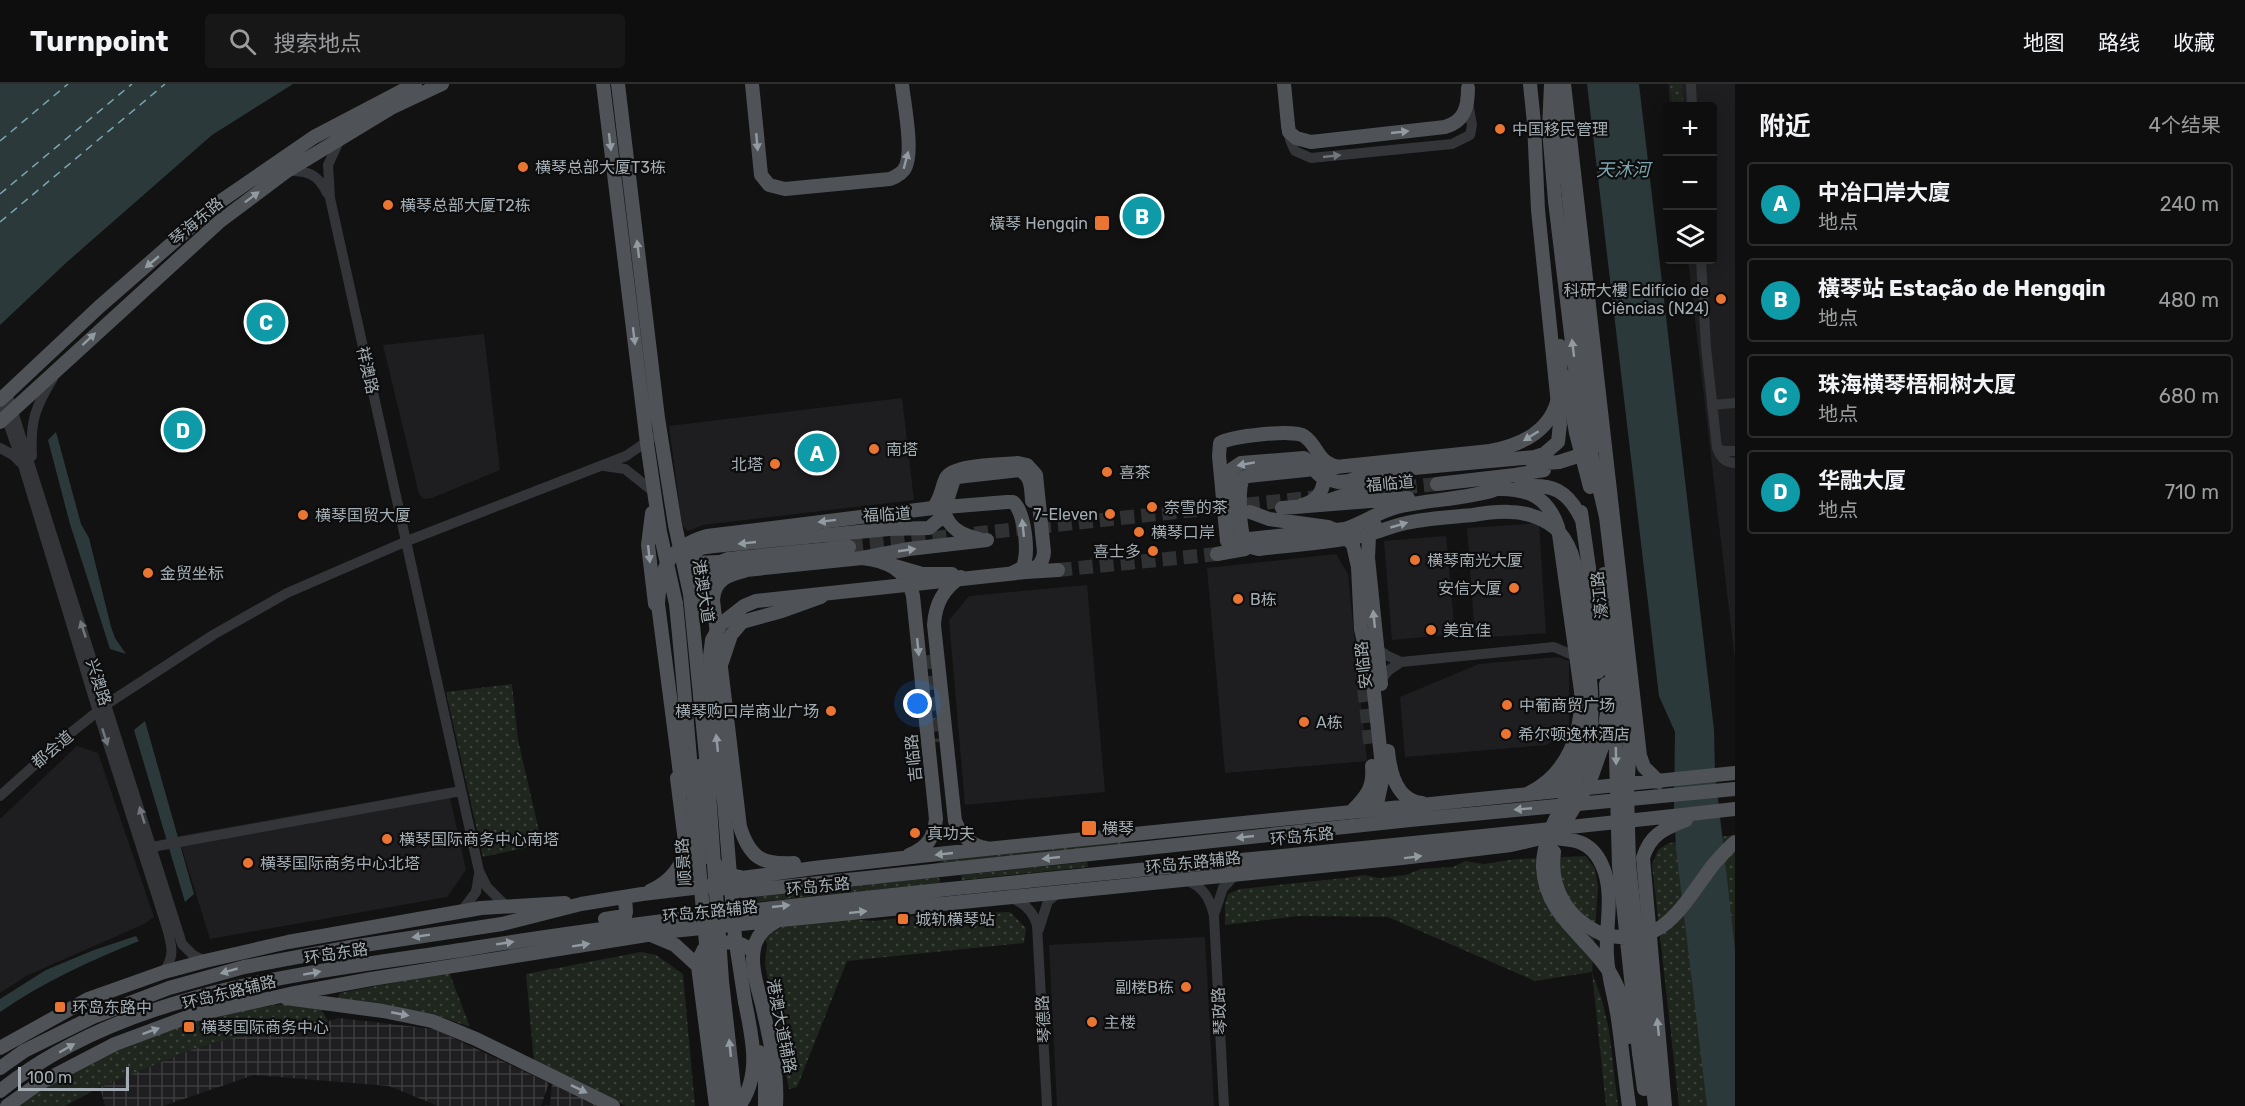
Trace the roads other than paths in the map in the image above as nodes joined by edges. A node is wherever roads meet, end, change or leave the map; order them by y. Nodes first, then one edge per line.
1 (415, 84) edge
2 (442, 84) edge
3 (603, 84) edge
4 (618, 84) edge
5 (752, 84) edge
6 (902, 84) edge
7 (1284, 84) edge
8 (1530, 84) edge
9 (1553, 84) edge
10 (1564, 84) edge
11 (1690, 84) edge
12 (1468, 91) edge
13 (1692, 102) edge
14 (1534, 123) junction
15 (340, 138) junction
16 (287, 171) junction
17 (330, 198) junction
18 (1551, 202) junction
19 (1701, 264) edge
20 (1560, 346) junction
21 (59, 367) junction
22 (2, 398) edge
23 (1735, 403) edge
24 (1712, 405) junction
25 (1602, 410) junction
26 (6, 416) edge
27 (660, 432) junction
28 (647, 443) junction
29 (0, 448) edge
30 (1717, 448) junction
31 (1735, 451) edge
32 (1581, 455) junction
33 (1304, 458) junction
34 (1735, 463) edge
35 (23, 465) junction
36 (601, 466) junction
37 (1338, 467) junction
38 (33, 472) junction
39 (1515, 476) junction
40 (1437, 484) tunnel mouth
41 (1497, 490) junction
42 (654, 494) junction
43 (1317, 506) junction
44 (938, 510) junction
45 (1388, 510) junction
46 (1250, 512) dead end
47 (1526, 514) junction
48 (1606, 517) junction
49 (1582, 520) junction
50 (675, 525) junction
51 (660, 534) junction
52 (406, 541) junction
53 (849, 547) tunnel mouth
54 (1239, 549) junction
55 (1258, 549) junction
56 (1217, 554) tunnel mouth
57 (862, 558) junction
58 (719, 562) junction
59 (888, 564) junction
60 (1059, 570) tunnel mouth
61 (744, 571) junction
62 (972, 571) junction
63 (1026, 572) junction
64 (1007, 574) junction
65 (1605, 592) junction
66 (832, 593) junction
67 (690, 594) junction
68 (692, 614) junction
69 (916, 622) junction
70 (934, 625) junction
71 (1574, 634) junction
72 (1554, 647) junction
73 (1377, 649) junction
74 (1577, 657) junction
75 (1401, 662) junction
76 (721, 667) junction
77 (1381, 680) junction
78 (107, 704) junction
79 (98, 712) junction
80 (937, 742) tunnel mouth
81 (1371, 749) tunnel mouth
82 (1735, 773) edge
83 (708, 777) junction
84 (1661, 782) junction
85 (1735, 789) edge
86 (461, 791) junction
87 (685, 792) junction
88 (1545, 794) junction
89 (1524, 795) junction
90 (0, 796) edge
91 (736, 798) junction
92 (951, 800) junction
93 (1469, 800) junction
94 (1427, 804) junction
95 (1367, 809) junction
96 (1353, 810) junction
97 (1728, 810) edge
98 (1735, 815) edge
99 (954, 818) junction
100 (936, 819) junction
101 (1410, 820) junction
102 (1556, 821) junction
103 (1670, 821) junction
104 (1583, 825) junction
105 (697, 827) joint
106 (1127, 834) junction
107 (1547, 838) junction
108 (1208, 841) junction
109 (1735, 842) edge
110 (1397, 843) junction
111 (686, 846) junction
112 (152, 847) junction
113 (994, 849) junction
114 (1554, 852) junction
115 (899, 859) junction
116 (880, 861) junction
117 (1315, 866) junction
118 (1643, 870) junction
119 (479, 871) junction
120 (1096, 874) junction
121 (1236, 874) junction
122 (745, 878) junction
123 (1179, 880) junction
124 (1608, 886) junction
125 (706, 890) junction
126 (1060, 892) junction
127 (642, 894) junction
128 (625, 897) junction
129 (1006, 897) junction
130 (581, 904) junction
131 (506, 906) junction
132 (461, 912) junction
133 (1214, 916) junction
134 (778, 920) junction
135 (1038, 932) junction
136 (649, 934) junction
137 (549, 936) junction
138 (453, 952) junction
139 (753, 952) junction
140 (500, 958) junction
141 (205, 961) junction
142 (698, 966) junction
143 (164, 972) junction
144 (275, 997) junction
145 (745, 1002) junction
146 (0, 1048) edge
147 (1644, 1052) junction
148 (0, 1068) edge
149 (0, 1091) edge
150 (7, 1106) edge
151 (613, 1106) edge
152 (716, 1106) edge
153 (723, 1106) edge
154 (738, 1106) edge
155 (765, 1106) edge
156 (776, 1106) edge
157 (1047, 1106) edge
158 (1224, 1106) edge
159 (1629, 1106) edge
160 (1636, 1106) edge
161 (1647, 1106) edge
162 (1655, 1106) edge
163 (1665, 1106) edge

1 -> 22 main road, 琴海东路
2 - 15 main road, 琴海东路
3 -> 28 main road, 港澳大道
27 -> 4 main road, 港澳大道
5 -> 6 main road
7 -> 12 main road, bridge
8 - 14 main road
9 - 18 main road, 濠江路
9 - 48 main road, bridge
10 - 25 main road
11 - 13 street
14 - 18 main road
14 - 33 main road
15 - 16 main road, 琴海东路
15 - 17 street, 祥澳路
16 - 17 street, 祥澳路
21 -> 16 main road, 琴海东路
17 - 52 street, 祥澳路
18 - 20 main road, 濠江路
48 -> 18 main road, 濠江路, bridge
19 - 24 street
20 -> 37 main road, bridge
20 - 65 main road, 濠江路, bridge
21 - 26 main road, 琴海东路
21 - 38 street
22 - 26 street, 兴澳路
23 - 24 street
24 - 30 street
25 - 32 main road
25 - 84 main road
26 - 35 street, 兴澳路
26 - 38 street, 兴澳路
27 - 28 street
27 - 50 main road, 港澳大道
28 - 36 street
28 - 42 main road, 港澳大道
29 - 35 street
30 - 31 street
30 - 34 street
32 - 39 main road
32 - 43 main road
33 - 43 main road, 福临道
33 -> 45 main road
35 - 79 street, 兴澳路
36 - 42 street
36 - 52 street
37 - 54 main road, bridge
37 - 55 main road, bridge
78 -> 38 street, 兴澳路
39 - 40 main road, 福临道
39 - 49 main road
41 - 43 main road, 福临道
41 - 45 main road
41 - 49 main road
41 - 71 main road
42 - 51 main road, 港澳大道
42 -> 111 main road
57 -> 44 main road
44 -> 58 main road, 福临道
44 - 62 main road
44 - 63 main road, bridge
64 -> 44 main road, bridge
44 -> 87 main road, bridge
73 -> 45 main road, 安临路
46 - 95 main road, 安临路
55 -> 47 main road, bridge
47 - 88 main road, bridge
47 - 102 main road, bridge
48 - 147 main road, 濠江路, bridge
49 - 102 main road, bridge
50 - 67 main road, 港澳大道
50 - 122 main road
51 - 87 main road
51 - 105 main road, 港澳大道, bridge
52 - 78 street
52 - 86 street, 祥澳路
53 - 58 main road, 福临道
54 - 55 main road, bridge
54 - 56 main road
57 - 59 main road
57 - 61 main road
58 - 67 main road
59 - 62 main road
59 - 69 main road, 吉临路
60 - 63 main road, bridge
61 - 68 main road
61 - 76 main road
62 - 70 main road, 吉临路
63 - 64 main road, bridge
64 - 66 main road, bridge
65 - 114 main road, bridge
65 -> 147 main road, 濠江路, bridge
66 - 76 main road
145 -> 66 main road, bridge
67 - 68 main road, 港澳大道
68 - 83 main road, 港澳大道
69 - 70 main road
69 -> 100 main road, 吉临路
70 - 92 main road, 吉临路
71 - 72 street
71 - 74 main road
72 - 74 street
72 - 75 street
73 - 75 street
73 - 77 main road, 安临路
74 - 89 main road
75 - 77 street
76 - 91 main road
77 - 94 main road, 安临路
78 - 79 street, 都会道
112 -> 78 street, 兴澳路
79 - 90 street, 都会道
79 -> 143 street, 兴澳路
80 - 92 main road
81 - 96 main road
82 - 84 main road, 环岛东路辅路
83 - 145 main road, bridge
154 -> 83 main road, 港澳大道, bridge
84 - 88 main road, 环岛东路辅路
85 -> 101 main road, 环岛东路
86 - 112 street
86 - 119 street, 祥澳路
87 - 91 main road
87 - 111 main road
88 - 89 main road, 环岛东路辅路
89 - 93 main road, 环岛东路辅路
91 - 116 main road
92 - 99 main road, 吉临路
93 - 94 main road, 环岛东路辅路
93 - 101 main road
94 - 95 main road, 环岛东路辅路
95 - 96 main road, 环岛东路辅路
96 - 106 main road, 环岛东路辅路
97 - 98 main road
97 - 103 main road, 环岛东路
99 - 100 main road
99 - 113 main road, 吉临路
100 - 115 main road, 吉临路
101 -> 108 main road, 环岛东路
102 - 114 main road
102 - 160 main road, bridge
103 - 104 main road, 环岛东路
103 - 118 main road
104 - 107 main road, 环岛东路辅路
104 - 110 main road, 环岛东路
105 - 125 main road, 顺景路, bridge
106 - 108 main road
106 - 113 main road, 环岛东路辅路
117 -> 107 main road, 环岛东路辅路
107 - 124 main road
108 -> 125 main road, 环岛东路
109 - 114 main road, bridge
110 - 117 main road
110 - 120 main road, 环岛东路
111 - 127 main road
112 - 141 street, 兴澳路
113 -> 115 main road, 环岛东路辅路
115 - 116 main road, 环岛东路辅路
116 - 122 main road, 环岛东路辅路
117 - 121 main road, 环岛东路辅路
118 - 124 main road
163 -> 118 main road
119 - 131 street, 祥澳路
119 - 132 street, 祥澳路
120 - 123 main road
137 -> 120 main road, 环岛东路
121 - 123 main road, 环岛东路辅路
121 - 133 street
122 - 125 main road, 环岛东路辅路
123 - 126 main road, 环岛东路辅路
123 - 133 street
124 - 159 main road
125 - 127 main road, 环岛东路
125 - 153 main road, bridge
126 - 129 main road, 环岛东路辅路
126 - 135 street, 琴德路
127 - 128 main road, 环岛东路
128 - 130 main road, 环岛东路
128 - 137 main road
134 -> 129 main road, 环岛东路辅路
129 - 135 street, 琴德路
130 - 131 main road
130 -> 148 main road, 环岛东路
131 - 132 main road
132 - 141 main road
133 - 158 street, 琴政路
134 - 136 main road, 环岛东路辅路
134 - 139 main road
135 - 157 street, 琴德路
140 -> 136 main road, 环岛东路辅路
136 - 142 main road
138 -> 137 main road, 环岛东路
138 - 140 main road
149 -> 138 main road, 环岛东路
139 - 142 main road
139 - 156 main road, 港澳大道辅路
140 - 144 main road, 环岛东路辅路
141 - 143 main road
142 - 152 main road
143 - 146 main road
150 -> 144 main road, 环岛东路辅路
144 -> 151 main road
145 - 154 main road
145 - 155 main road
147 - 161 main road, 濠江路
147 - 162 main road, 濠江路

